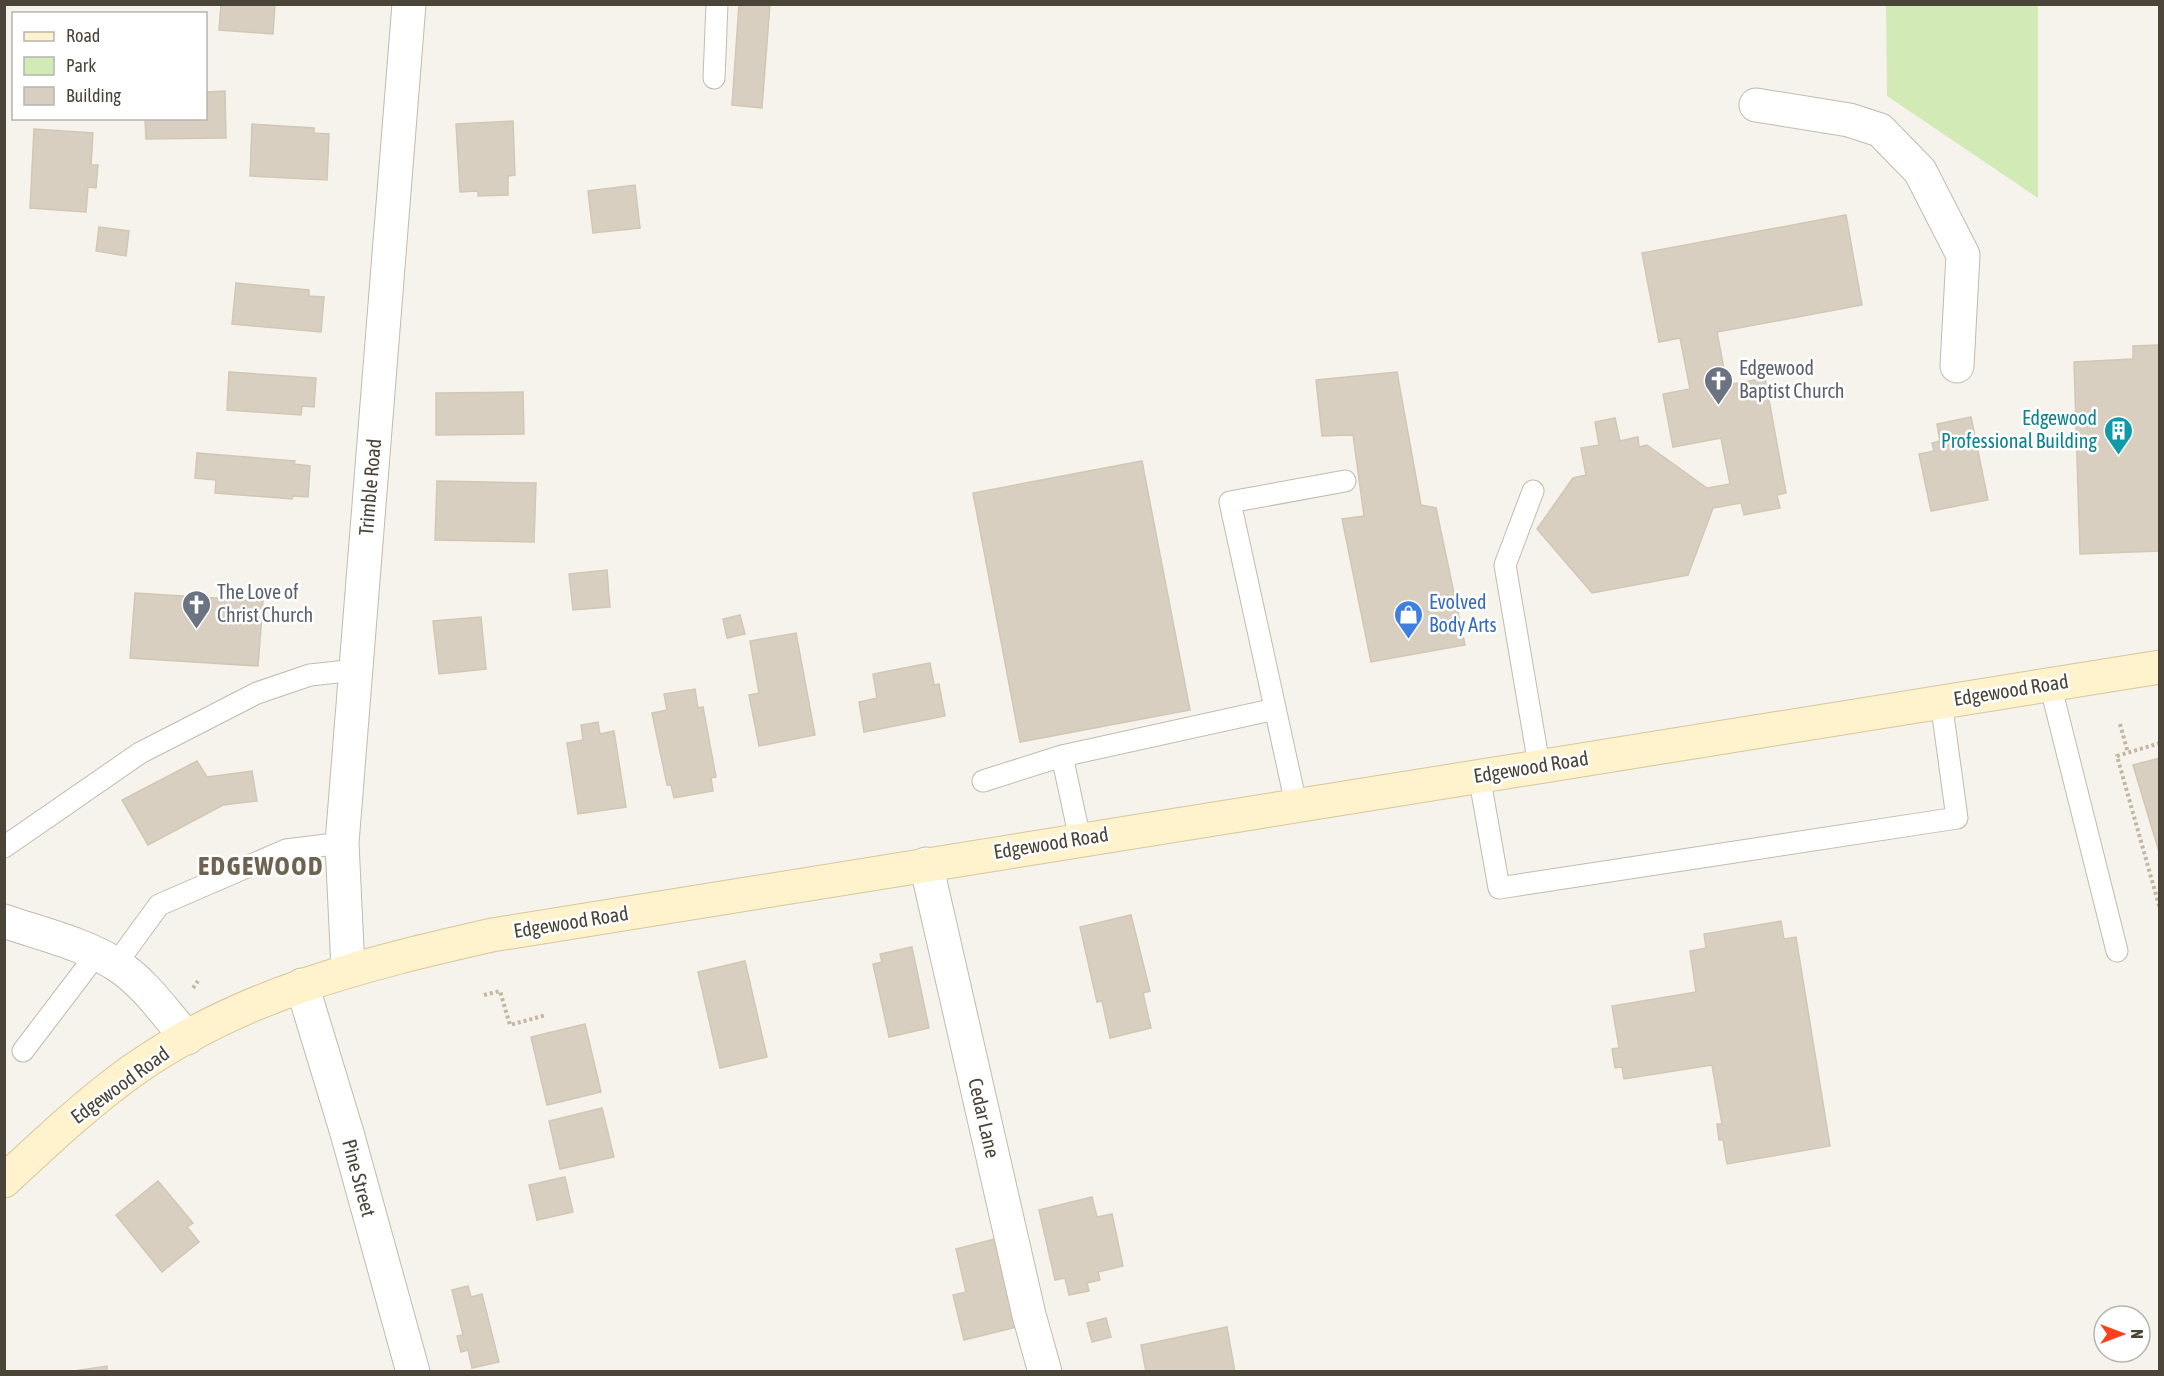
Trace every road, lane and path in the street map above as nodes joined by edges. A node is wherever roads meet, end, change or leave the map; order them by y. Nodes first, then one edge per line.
1 (409, 4) edge
2 (717, 4) edge
3 (714, 78) dead end
4 (1756, 105) dead end
5 (1956, 366) dead end
6 (1345, 481) dead end
7 (1533, 491) dead end
8 (356, 670) junction
9 (2151, 672) edge
10 (2050, 684) junction
11 (1941, 701) junction
12 (1275, 709) junction
13 (2120, 724) dead end
14 (2160, 744) edge
15 (2128, 753) junction
16 (1062, 756) junction
17 (1539, 765) junction
18 (1479, 775) junction
19 (983, 781) dead end
20 (1296, 804) junction
21 (1080, 839) junction
22 (342, 843) junction
23 (4, 847) edge
24 (926, 864) junction
25 (2160, 909) edge
26 (4, 921) edge
27 (2117, 951) dead end
28 (106, 959) junction
29 (348, 969) junction
30 (198, 981) dead end
31 (302, 985) junction
32 (193, 988) dead end
33 (484, 995) dead end
34 (546, 1015) dead end
35 (187, 1038) junction
36 (23, 1052) dead end
37 (5, 1181) edge
38 (412, 1371) edge
39 (1045, 1371) edge

1 - 8 street, Trimble Road
2 - 3 lane
4 - 5 street
6 - 12 lane
7 - 17 lane
8 - 22 street, Trimble Road
8 - 23 lane
9 - 10 main road, Edgewood Road
10 - 11 main road, Edgewood Road
10 - 27 lane
11 - 17 main road, Edgewood Road
11 - 18 lane
12 - 16 lane
12 - 20 lane
13 - 15 path
14 - 15 path
15 - 25 path
16 - 19 lane
16 - 21 lane
17 - 18 main road, Edgewood Road
18 - 20 main road, Edgewood Road
20 - 21 main road, Edgewood Road
21 - 24 main road, Edgewood Road
22 - 28 lane
22 - 29 street, Trimble Road
24 - 29 main road, Edgewood Road
24 - 39 street, Cedar Lane
26 - 28 street
28 - 35 street
28 - 36 lane
29 - 31 main road, Edgewood Road
30 - 32 path
31 - 35 main road, Edgewood Road
31 - 38 street, Pine Street
33 - 34 path
35 - 37 main road, Edgewood Road

